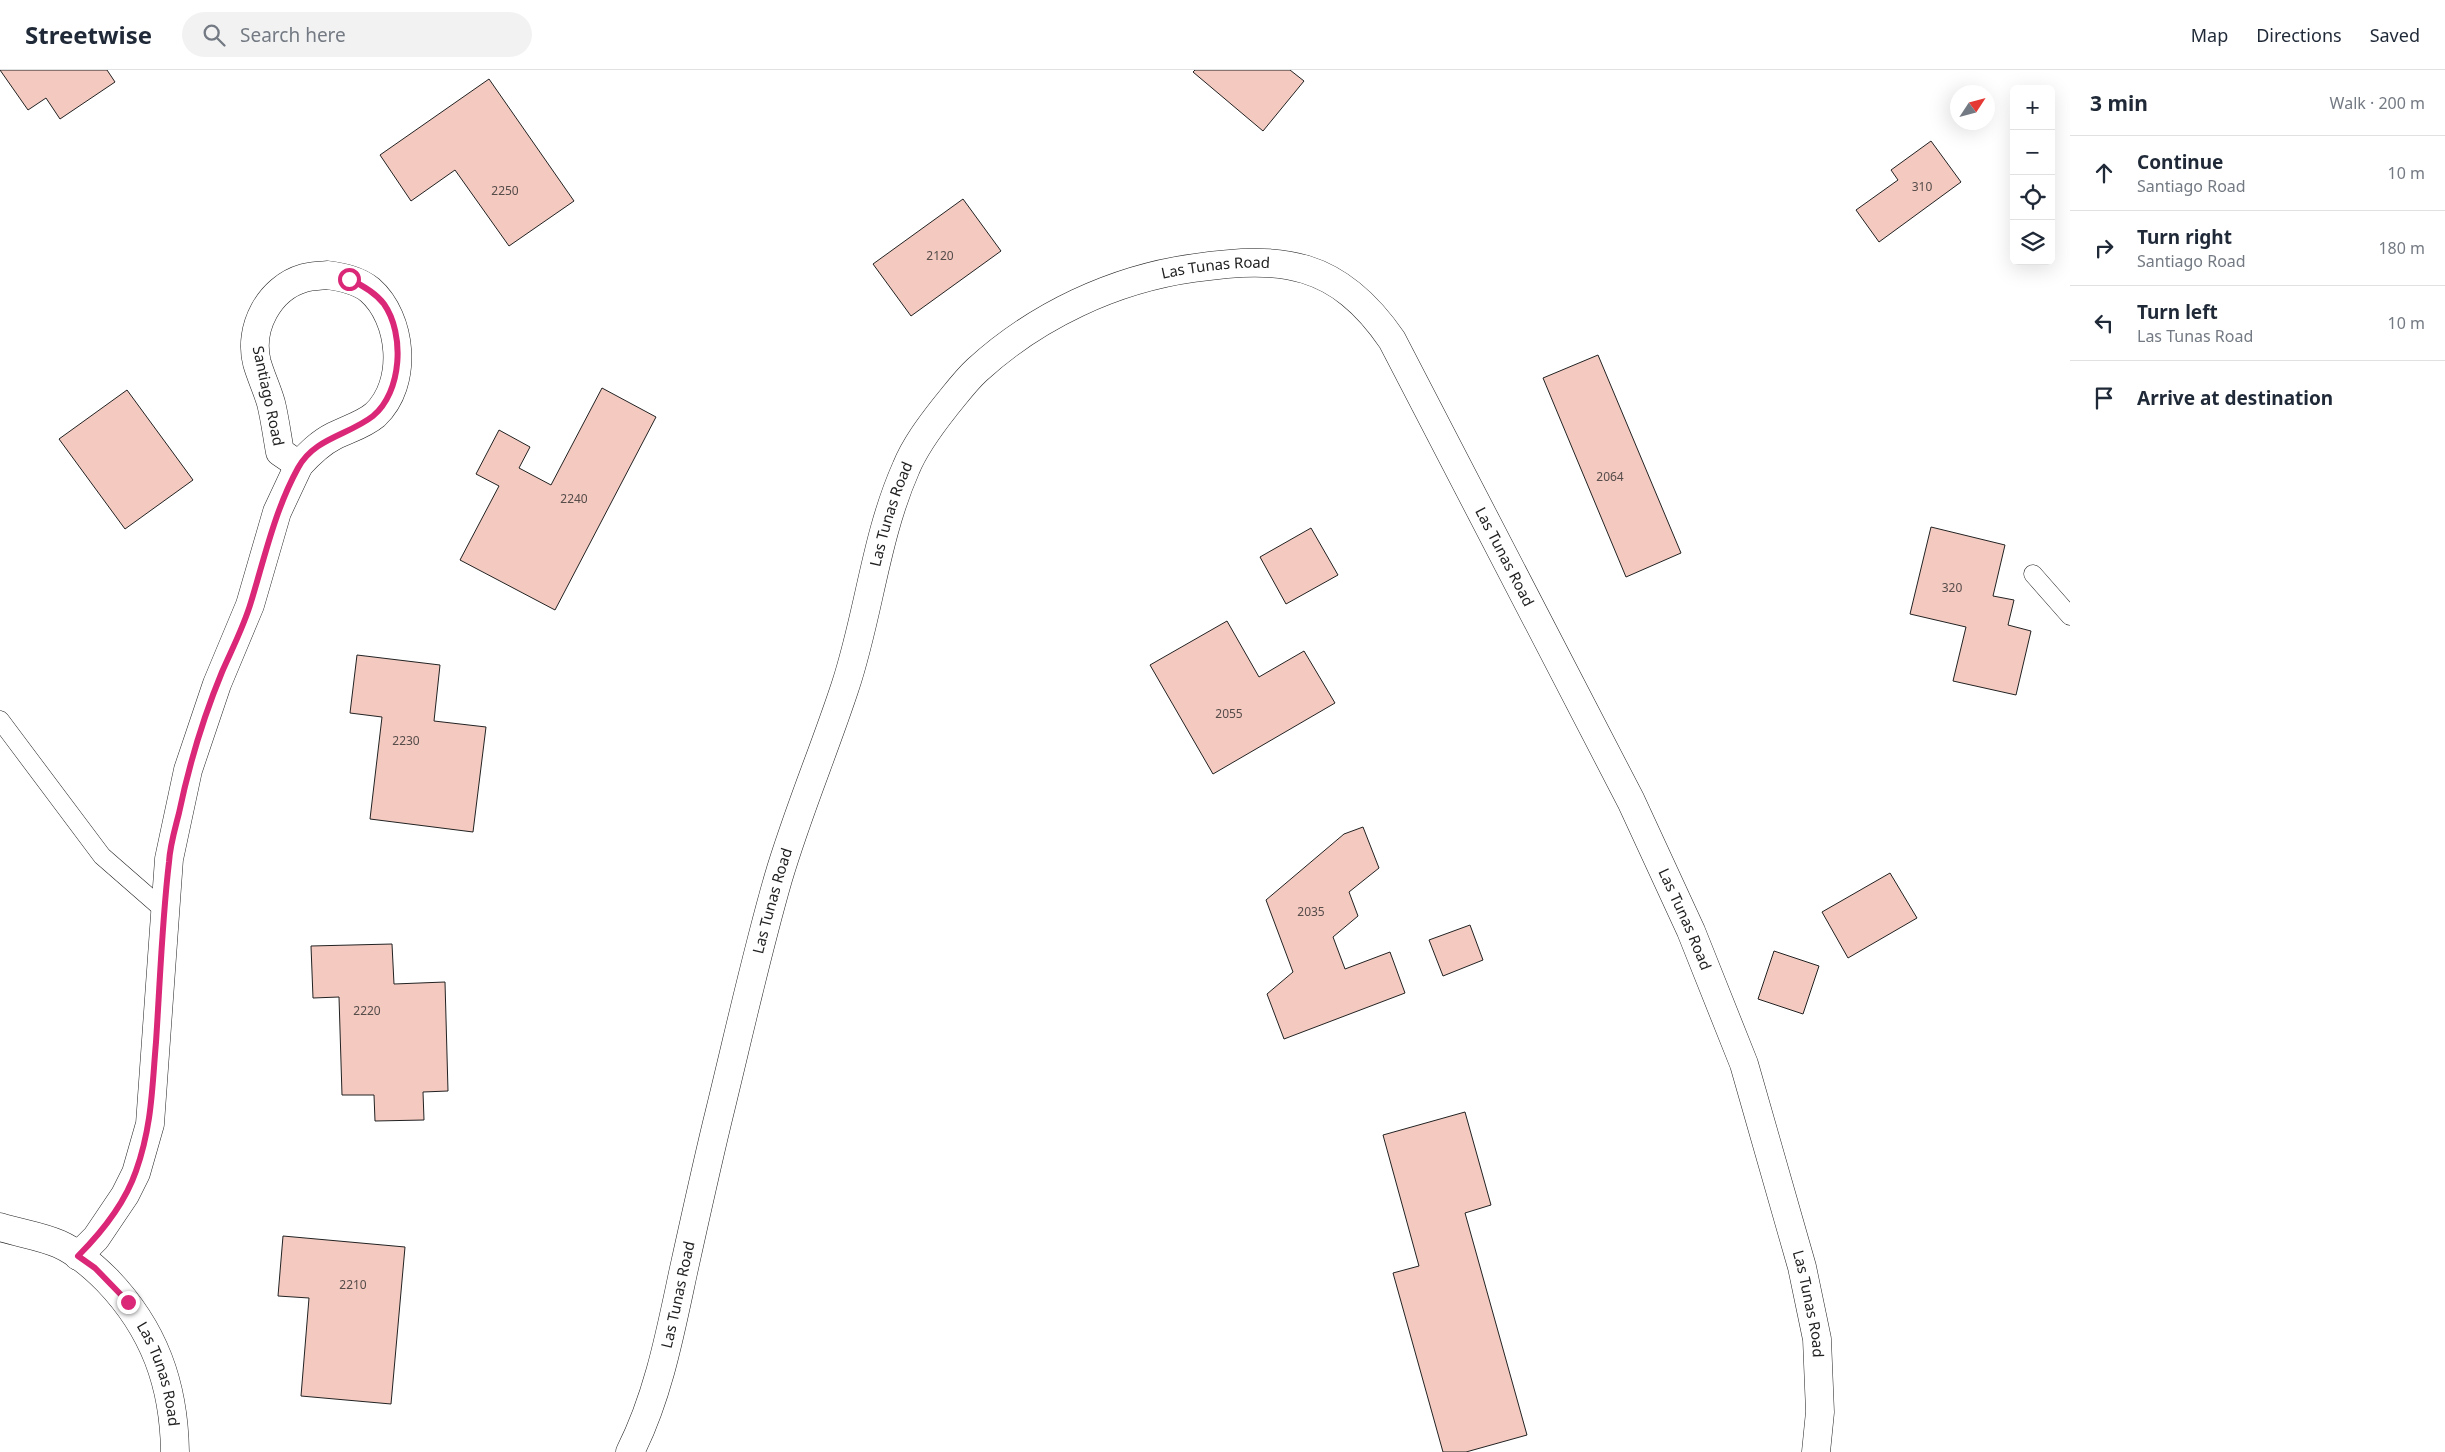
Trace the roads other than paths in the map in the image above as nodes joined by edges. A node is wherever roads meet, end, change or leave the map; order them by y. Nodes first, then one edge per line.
1 (299, 465) junction
2 (2033, 574) dead end
3 (2070, 616) edge
4 (0, 720) edge
5 (165, 911) junction
6 (0, 1227) edge
7 (78, 1256) junction
8 (175, 1452) edge
9 (630, 1452) edge
10 (1816, 1452) edge

1 - 1 street, Santiago Road
1 - 5 street, Santiago Road
2 - 3 lane
4 - 5 lane
5 - 7 street, Santiago Road
6 - 7 street, Las Tunas Road
7 - 8 street, Las Tunas Road
9 - 10 street, Las Tunas Road

